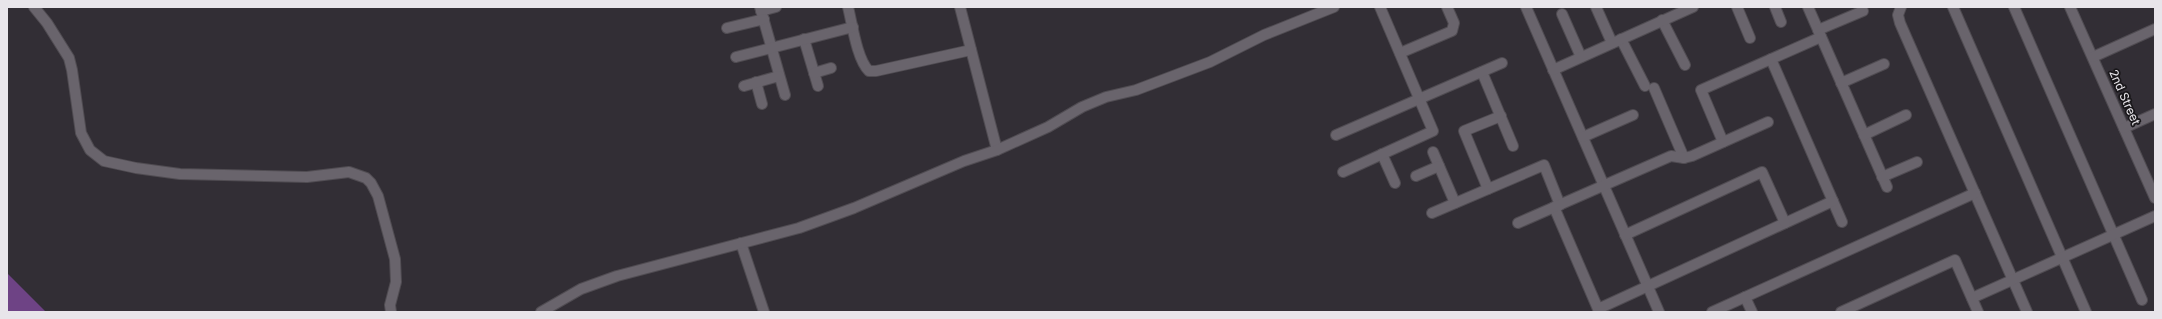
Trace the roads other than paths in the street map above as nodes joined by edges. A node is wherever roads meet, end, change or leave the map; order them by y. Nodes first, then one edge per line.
1 (34, 7) edge
2 (776, 7) edge
3 (848, 7) edge
4 (960, 7) edge
5 (1334, 7) edge
6 (1380, 7) edge
7 (1446, 7) edge
8 (1526, 7) edge
9 (1596, 7) edge
10 (1693, 7) edge
11 (1738, 7) edge
12 (1775, 7) edge
13 (1808, 7) edge
14 (1901, 7) edge
15 (1953, 7) edge
16 (2014, 7) edge
17 (2070, 7) edge
18 (1862, 11) dead end
19 (762, 12) edge
20 (1562, 14) dead end
21 (1662, 20) junction
22 (1781, 22) dead end
23 (853, 26) junction
24 (728, 28) dead end
25 (2155, 29) edge
26 (1820, 34) junction
27 (1750, 38) dead end
28 (804, 39) junction
29 (1616, 41) junction
30 (771, 48) junction
31 (971, 50) junction
32 (1400, 53) junction
33 (736, 57) dead end
34 (1581, 57) junction
35 (2093, 57) junction
36 (1770, 59) junction
37 (1502, 63) dead end
38 (1884, 64) dead end
39 (1685, 65) dead end
40 (831, 68) dead end
41 (1553, 70) junction
42 (1482, 72) junction
43 (814, 73) junction
44 (779, 76) junction
45 (756, 82) junction
46 (1841, 83) junction
47 (744, 86) dead end
48 (818, 86) dead end
49 (785, 95) dead end
50 (1420, 99) junction
51 (762, 104) dead end
52 (2155, 114) edge
53 (1633, 115) dead end
54 (1906, 115) dead end
55 (1501, 116) junction
56 (1768, 122) dead end
57 (2124, 128) junction
58 (1336, 135) dead end
59 (1864, 135) junction
60 (1582, 137) junction
61 (1723, 142) junction
62 (1513, 146) dead end
63 (998, 150) junction
64 (1433, 152) dead end
65 (1382, 154) junction
66 (1684, 158) junction
67 (1917, 162) dead end
68 (1439, 166) junction
69 (1343, 172) dead end
70 (1416, 176) dead end
71 (1395, 183) dead end
72 (2152, 184) edge
73 (1603, 186) junction
74 (1488, 189) junction
75 (1975, 193) junction
76 (2155, 198) edge
77 (1833, 201) junction
78 (1455, 203) junction
79 (1557, 206) junction
80 (1432, 213) dead end
81 (2155, 216) edge
82 (1842, 222) dead end
83 (1785, 223) junction
84 (1518, 224) dead end
85 (1625, 235) junction
86 (2114, 235) junction
87 (741, 243) junction
88 (2063, 258) junction
89 (2013, 280) junction
90 (1647, 286) junction
91 (1745, 297) junction
92 (1972, 298) junction
93 (2142, 300) dead end
94 (1975, 311) edge
95 (391, 312) edge
96 (541, 312) edge
97 (764, 312) edge
98 (1659, 312) edge
99 (1712, 312) edge
100 (1752, 312) edge
101 (1841, 312) edge
102 (2027, 312) edge
103 (2086, 312) edge

1 - 95 street
2 - 19 street
3 - 23 street
4 - 31 street
5 - 63 street
6 - 32 street
7 - 32 street
8 - 41 street
9 - 29 street
10 - 21 street
11 - 27 street
12 - 22 street
13 - 26 street
14 - 75 street
15 - 88 street
16 - 86 street
17 - 35 street, 2nd Street
18 - 26 street
19 - 24 street
19 - 30 street
20 - 34 street
21 - 29 street
21 - 39 street
23 - 28 street
23 - 31 street
25 - 35 street
26 - 36 street
26 - 46 street
28 - 30 street
28 - 43 street
29 - 34 street
29 - 66 street
30 - 33 street
30 - 44 street
31 - 63 street
32 - 50 street
34 - 41 street
35 - 57 street, 2nd Street
36 - 61 street
36 - 77 street
37 - 42 street
38 - 46 street
40 - 43 street
41 - 60 street
42 - 50 street
42 - 55 street
43 - 48 street
44 - 45 street
44 - 49 street
45 - 47 street
45 - 51 street
46 - 59 street
50 - 58 street
50 - 65 street
52 - 57 street
53 - 60 street
54 - 59 street
55 - 62 street
55 - 74 street
56 - 61 street
57 - 72 street, 2nd Street
59 - 67 street
60 - 73 street
61 - 66 street
63 - 87 street
64 - 68 street
65 - 69 street
65 - 71 street
66 - 73 street
68 - 70 street
68 - 78 street
72 - 76 street, 2nd Street
73 - 79 street
73 - 85 street
74 - 78 street
74 - 79 street
75 - 89 street
75 - 91 street
77 - 82 street
77 - 83 street
78 - 80 street
79 - 84 street
79 - 90 street
81 - 86 street
83 - 85 street
83 - 90 street
85 - 90 street
86 - 88 street
86 - 93 street
87 - 96 street
87 - 97 street
88 - 89 street
88 - 103 street
89 - 92 street
89 - 102 street
90 - 98 street
91 - 99 street
91 - 100 street
92 - 94 street
92 - 101 street

